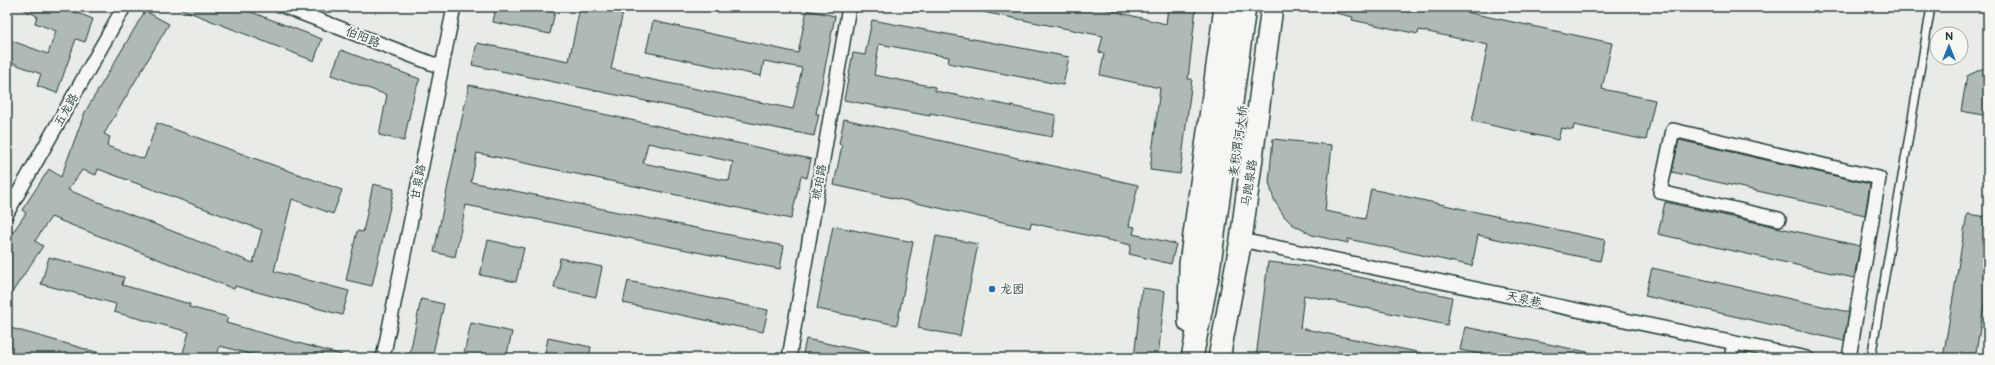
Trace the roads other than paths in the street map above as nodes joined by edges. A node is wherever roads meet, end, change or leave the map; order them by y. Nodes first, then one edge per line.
1 (124, 7) edge
2 (285, 7) edge
3 (454, 7) edge
4 (849, 7) edge
5 (1225, 7) edge
6 (1246, 7) edge
7 (1256, 7) edge
8 (1272, 7) edge
9 (1931, 7) edge
10 (441, 67) junction
11 (7, 213) edge
12 (1779, 219) dead end
13 (1242, 240) junction
14 (1214, 273) junction
15 (1734, 343) junction
16 (383, 358) edge
17 (788, 358) edge
18 (1188, 358) edge
19 (1192, 358) edge
20 (1214, 358) edge
21 (1219, 358) edge
22 (1731, 358) edge
23 (1807, 358) edge
24 (1849, 358) edge
25 (1871, 358) edge

1 - 11 street, 五龙路
2 - 10 street, 伯阳路
3 - 10 street, 甘泉路
4 - 17 street, 琥珀路
5 - 18 main road
6 - 14 main road, 麦积渭河大桥
7 - 14 main road, 麦积渭河大桥
8 - 13 main road, 马跑泉路
9 - 25 lane
10 - 16 street, 甘泉路
12 - 24 street
13 - 15 street, 天泉巷
13 - 21 main road, 马跑泉路
14 - 19 main road
14 - 20 main road
15 - 22 street
15 - 23 street, 天泉巷

